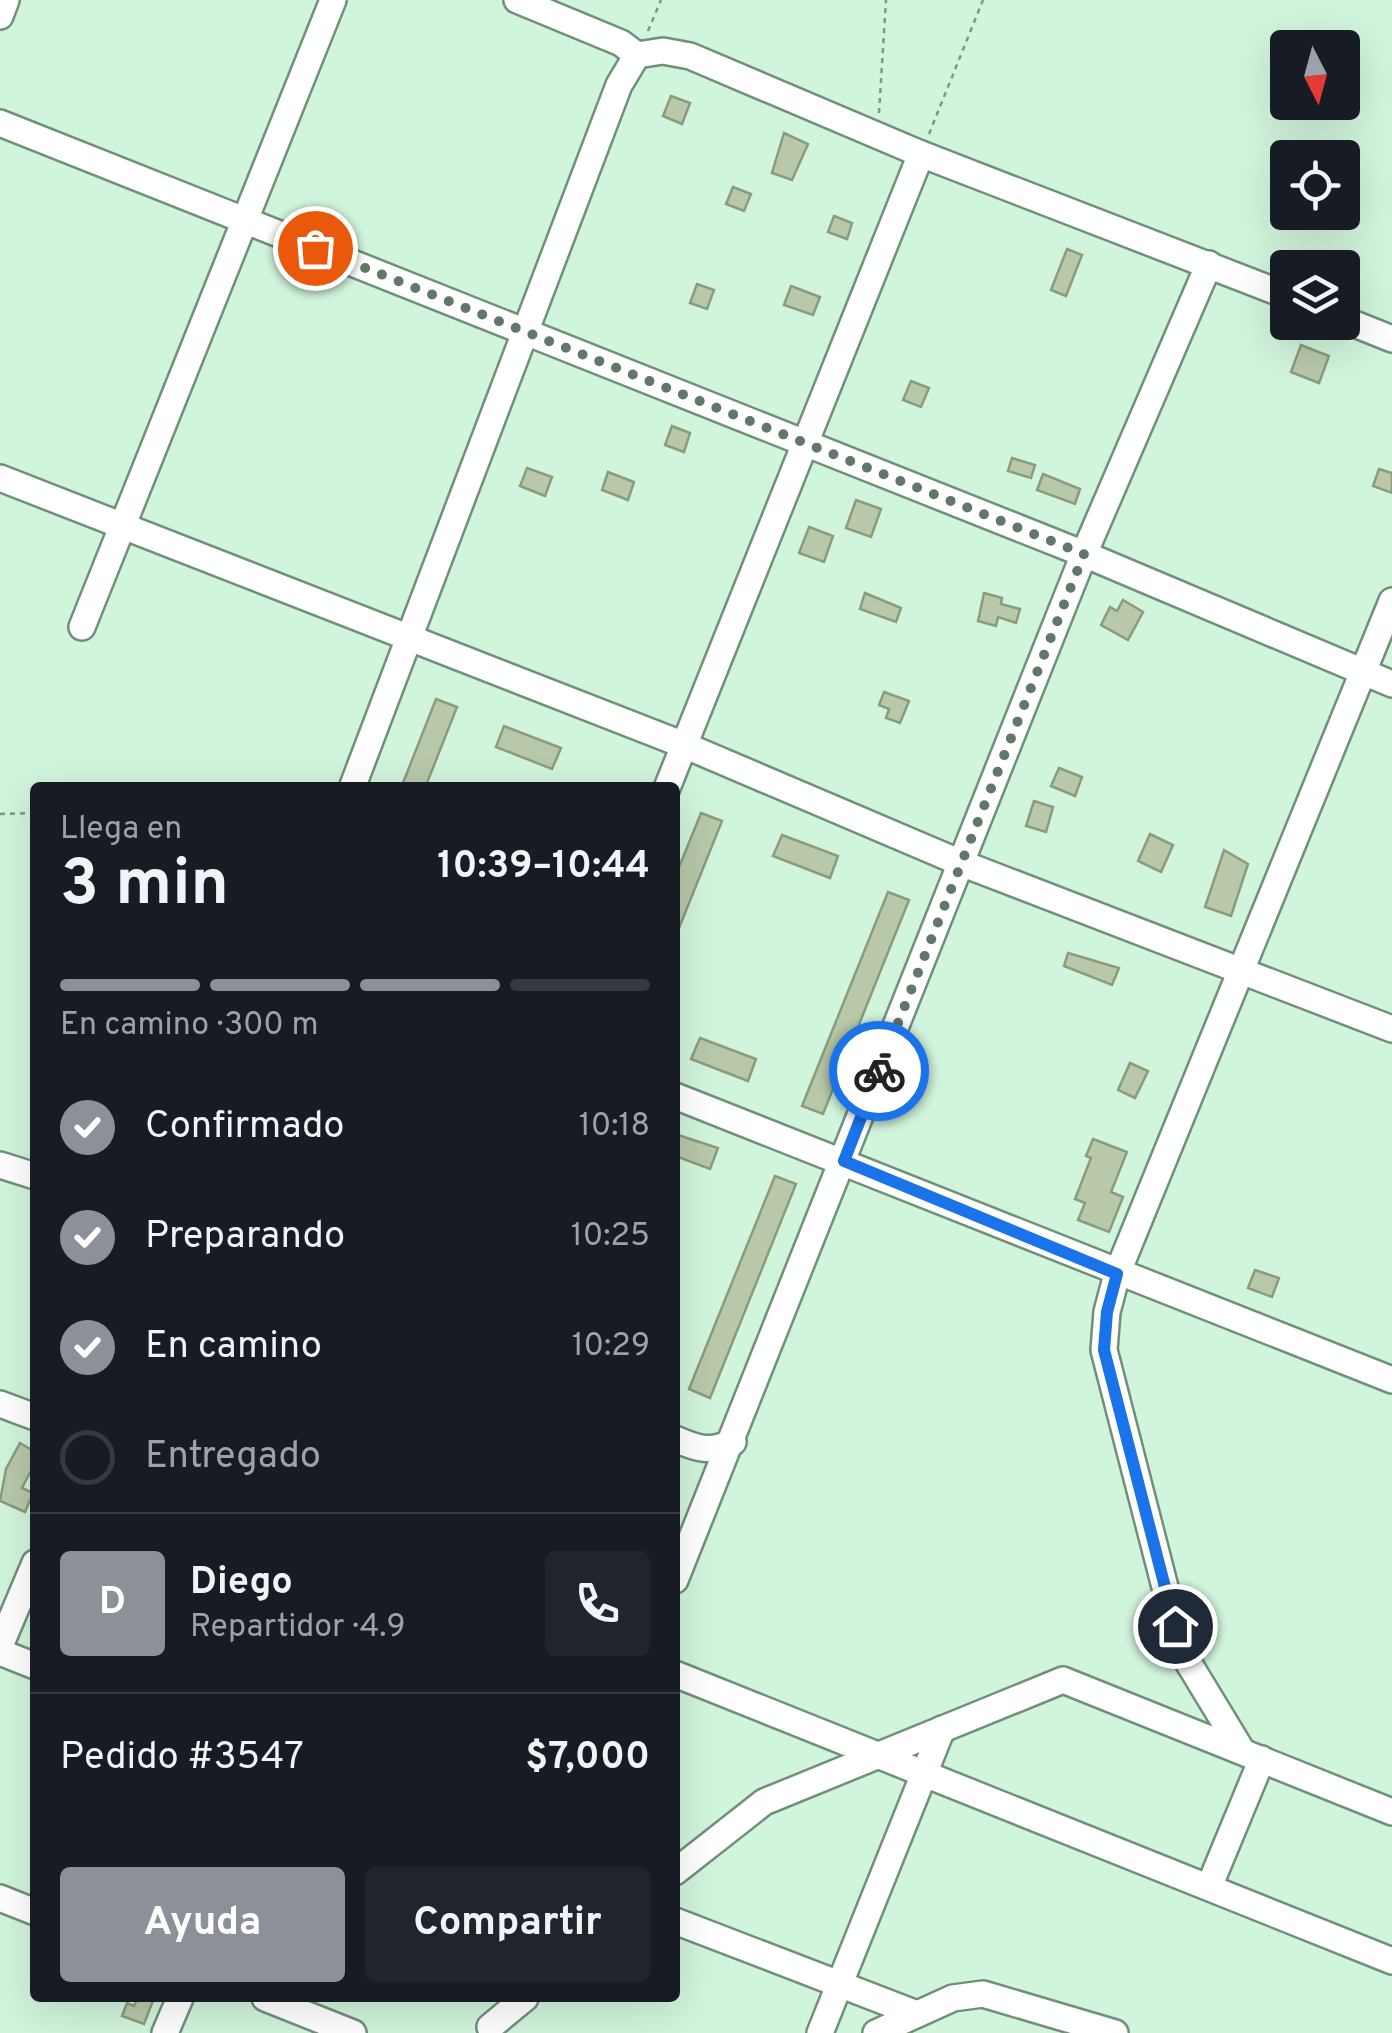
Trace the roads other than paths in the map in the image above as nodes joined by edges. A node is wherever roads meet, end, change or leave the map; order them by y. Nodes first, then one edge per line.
1 (6, 0) edge
2 (333, 0) edge
3 (517, 0) edge
4 (0, 16) edge
5 (637, 56) junction
6 (0, 124) edge
7 (922, 154) junction
8 (245, 221) junction
9 (1209, 264) junction
10 (1270, 289) edge
11 (1360, 326) edge
12 (524, 331) junction
13 (1392, 339) edge
14 (804, 446) junction
15 (0, 478) edge
16 (123, 527) junction
17 (1084, 554) junction
18 (1392, 601) edge
19 (82, 628) dead end
20 (410, 642) junction
21 (1364, 674) junction
22 (1392, 684) edge
23 (684, 745) junction
24 (354, 782) edge
25 (669, 782) edge
26 (961, 863) junction
27 (1240, 967) junction
28 (1392, 1029) edge
29 (680, 1098) edge
30 (844, 1161) junction
31 (0, 1164) edge
32 (30, 1173) edge
33 (1117, 1274) junction
34 (1392, 1380) edge
35 (0, 1404) edge
36 (30, 1415) edge
37 (680, 1441) edge
38 (732, 1442) junction
39 (680, 1568) edge
40 (30, 1575) edge
41 (0, 1649) edge
42 (30, 1664) edge
43 (680, 1676) edge
44 (942, 1729) junction
45 (1252, 1755) junction
46 (878, 1756) junction
47 (924, 1774) junction
48 (1392, 1812) edge
49 (680, 1868) edge
50 (1208, 1888) junction
51 (0, 1898) edge
52 (30, 1910) edge
53 (680, 1922) edge
54 (1392, 1960) edge
55 (840, 1984) junction
56 (178, 2002) edge
57 (275, 2002) edge
58 (500, 2002) edge
59 (521, 2002) edge
60 (917, 2014) junction
61 (488, 2030) edge
62 (165, 2033) edge
63 (353, 2033) edge
64 (820, 2033) edge
65 (876, 2033) edge
66 (1116, 2033) edge

1 - 4 street
2 - 8 street
3 - 5 street
5 - 7 street
5 - 12 street
6 - 8 street
7 - 9 street
7 - 14 street
8 - 12 street
8 - 16 street
9 - 10 street
9 - 17 street
11 - 13 street
12 - 14 street
12 - 20 street
14 - 17 street
14 - 23 street
15 - 16 street
16 - 19 street
16 - 20 street
17 - 21 street
17 - 26 street
18 - 21 street
20 - 23 street
20 - 24 street
21 - 22 street
21 - 27 street
23 - 25 street
23 - 26 street
26 - 27 street
26 - 30 street
27 - 28 street
27 - 33 street
29 - 30 street
30 - 33 street
30 - 38 street
31 - 32 street
33 - 34 street
33 - 45 street
35 - 36 street
37 - 38 street
38 - 39 street
40 - 41 street
41 - 42 street
43 - 46 street
44 - 45 street
44 - 46 street
44 - 47 street
45 - 48 street
45 - 50 street
46 - 47 street
46 - 49 street
47 - 50 street
47 - 55 street
50 - 54 street
51 - 52 street
53 - 55 street
55 - 60 street
55 - 64 street
56 - 62 street
57 - 63 street
58 - 61 street
59 - 61 street
60 - 65 street
60 - 66 street

